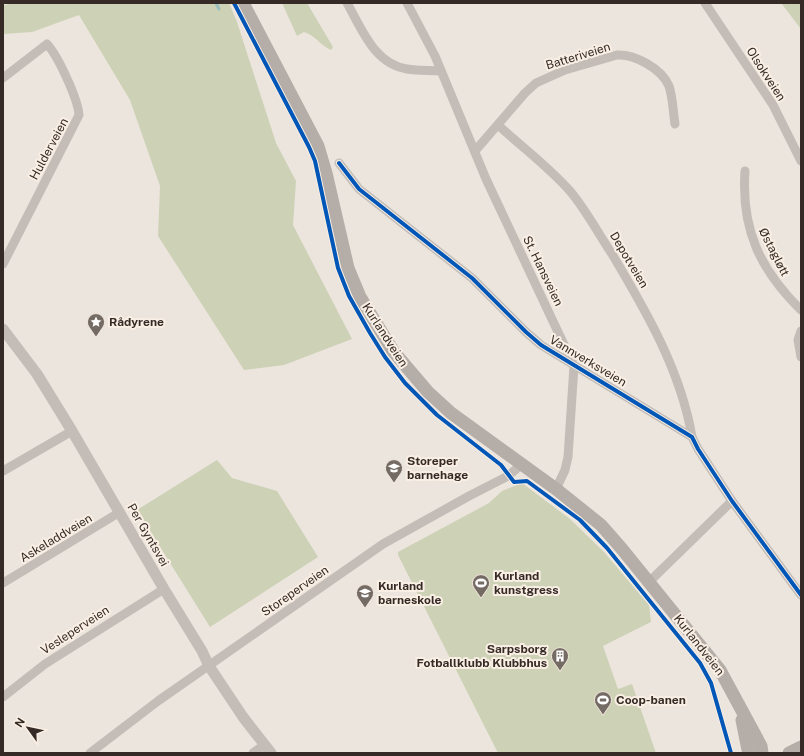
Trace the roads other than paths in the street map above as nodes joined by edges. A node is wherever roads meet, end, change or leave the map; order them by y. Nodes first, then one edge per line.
1 (243, 3) edge
2 (347, 3) edge
3 (407, 3) edge
4 (705, 3) edge
5 (442, 71) junction
6 (3, 78) edge
7 (675, 124) dead end
8 (498, 125) junction
9 (475, 151) junction
10 (801, 161) edge
11 (339, 164) dead end
12 (745, 171) dead end
13 (3, 264) edge
14 (801, 310) edge
15 (3, 329) edge
16 (801, 331) edge
17 (801, 357) edge
18 (574, 366) junction
19 (72, 431) junction
20 (692, 437) junction
21 (522, 464) junction
22 (3, 472) edge
23 (556, 489) junction
24 (732, 501) junction
25 (120, 512) junction
26 (649, 582) junction
27 (3, 584) edge
28 (164, 589) junction
29 (801, 595) edge
30 (209, 666) junction
31 (3, 697) edge
32 (742, 712) junction
33 (801, 747) edge
34 (268, 749) edge
35 (90, 753) edge
36 (253, 753) edge
37 (751, 753) edge
38 (762, 753) edge
39 (789, 753) edge

1 - 21 main road, Kurlandveien
2 - 5 street
3 - 5 street, St. Hansveien
4 - 10 street, Olsokveien
5 - 9 street, St. Hansveien
6 - 13 street, Hulderveien
7 - 8 street, Batteriveien
8 - 9 street, Batteriveien
8 - 20 street, Depotveien
9 - 18 street, St. Hansveien
11 - 18 street, Vannverksveien
12 - 14 street, Østagløtt
15 - 19 street, Per Gyntsvei
16 - 17 street
18 - 20 street, Vannverksveien
18 - 23 street, St. Hansveien
19 - 22 street
19 - 25 street, Per Gyntsvei
20 - 24 street, Vannverksveien
21 - 23 main road, Kurlandveien
21 - 30 street, Storeperveien
23 - 26 main road, Kurlandveien
24 - 26 street
24 - 29 street, Vannverksveien
25 - 27 street, Askeladdveien
25 - 28 street, Per Gyntsvei
26 - 32 main road, Kurlandveien
28 - 30 street, Per Gyntsvei
28 - 31 street, Vesleperveien
30 - 34 street, Per Gyntsvei
30 - 35 street, Storeperveien
32 - 37 main road, Kurlandveien
32 - 38 main road, Kurlandveien
33 - 39 main road
34 - 36 street

